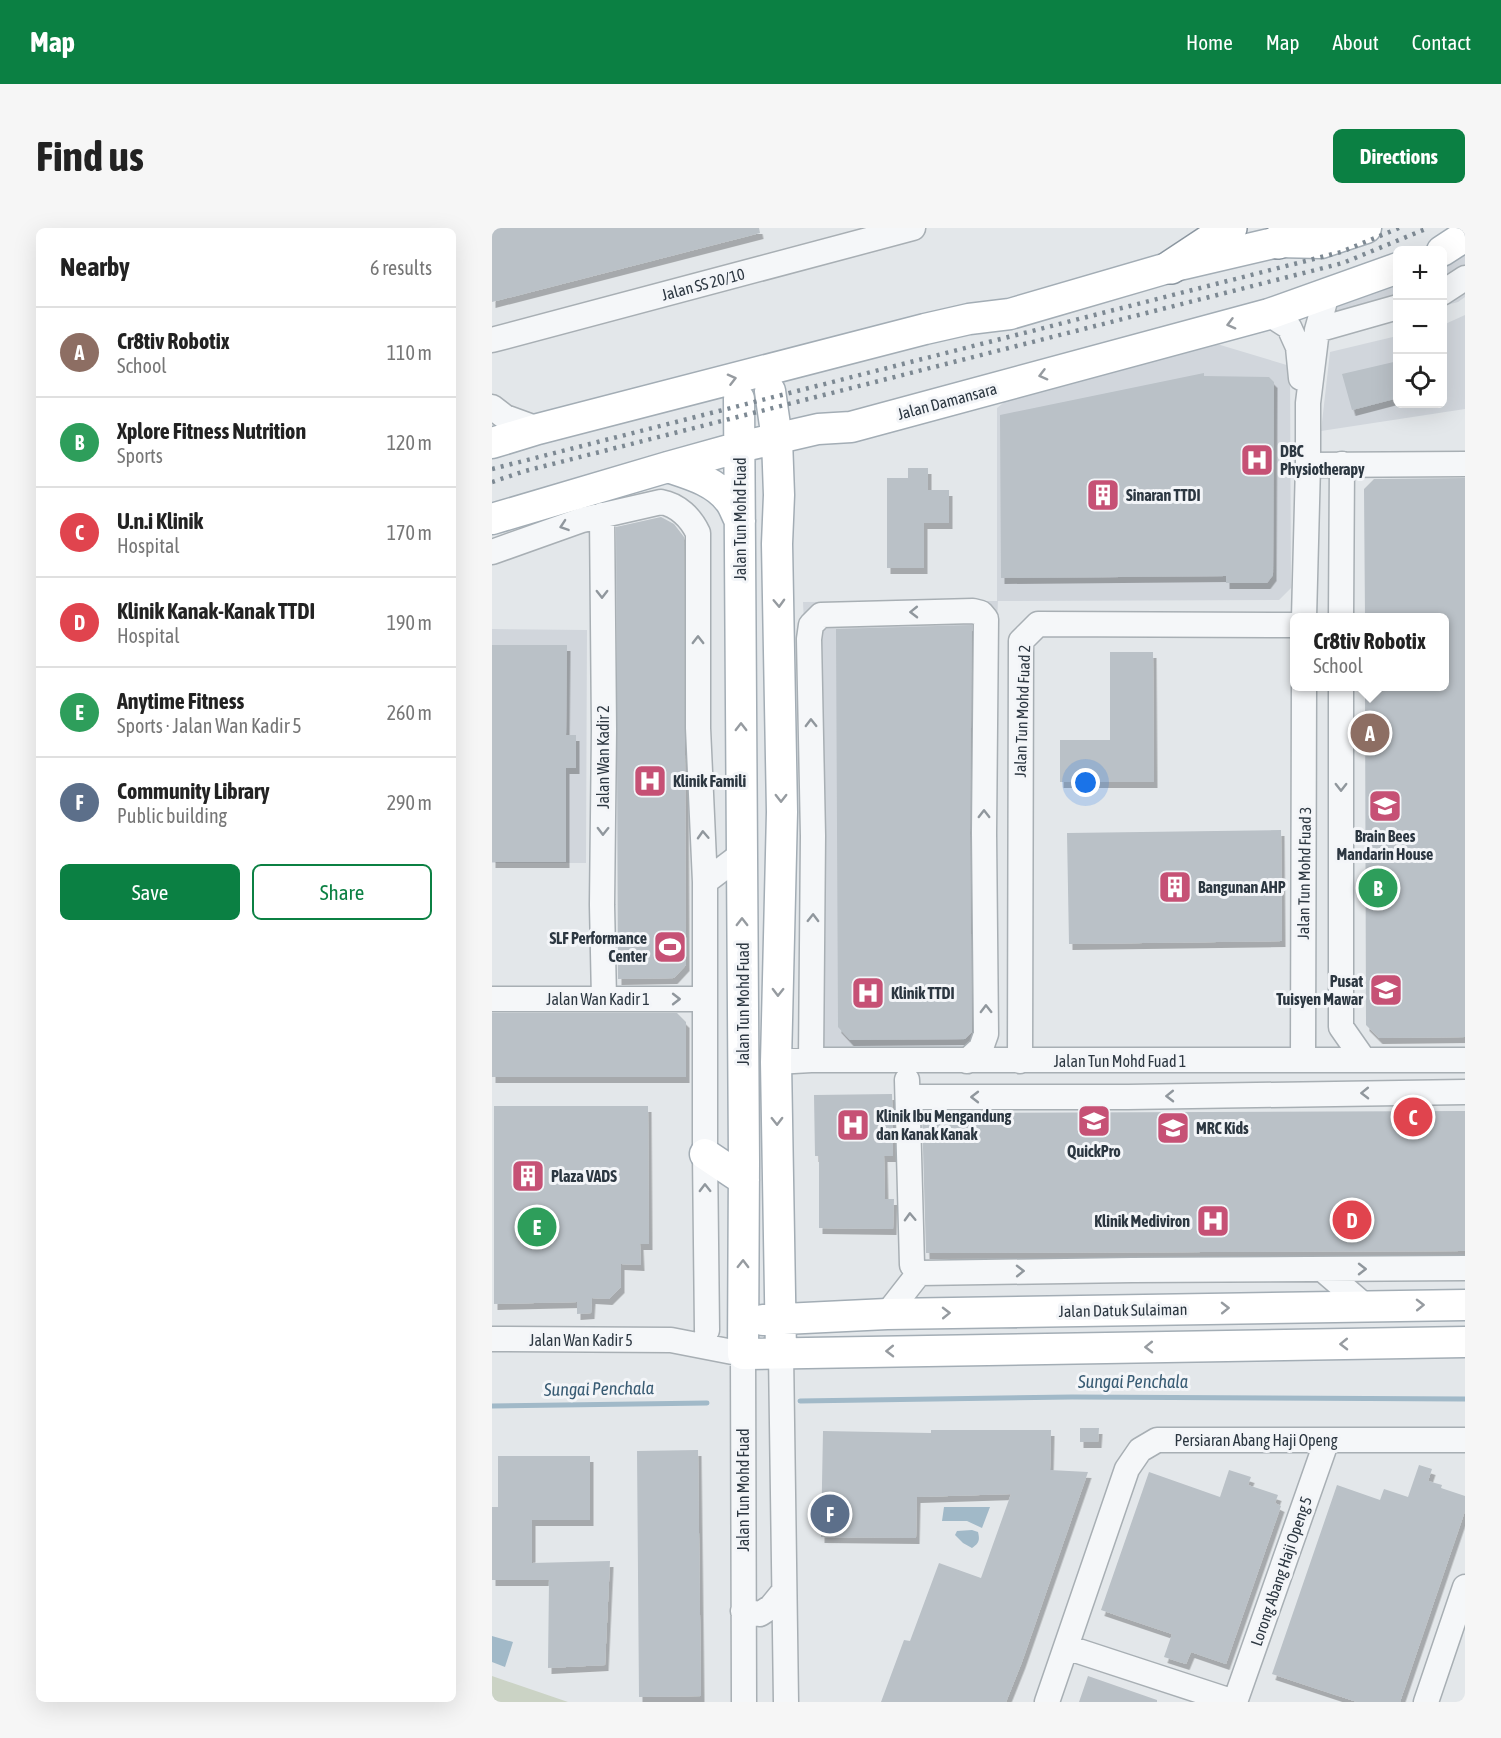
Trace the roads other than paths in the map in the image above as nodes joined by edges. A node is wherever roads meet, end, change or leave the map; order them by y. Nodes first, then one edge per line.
1 (913, 228) edge
2 (1230, 228) edge
3 (1366, 228) edge
4 (1292, 235) edge
5 (1465, 237) edge
6 (1447, 248) edge
7 (1172, 267) junction
8 (1393, 270) edge
9 (1465, 278) edge
10 (1447, 290) edge
11 (1327, 294) junction
12 (1393, 308) edge
13 (1010, 314) junction
14 (1269, 314) junction
15 (1317, 330) junction
16 (492, 340) edge
17 (770, 391) junction
18 (739, 399) junction
19 (1308, 403) junction
20 (492, 408) edge
21 (851, 427) junction
22 (538, 429) junction
23 (777, 439) junction
24 (492, 443) edge
25 (740, 447) junction
26 (492, 456) edge
27 (1342, 464) junction
28 (1465, 464) edge
29 (1308, 465) junction
30 (668, 466) junction
31 (780, 495) junction
32 (602, 515) junction
33 (492, 519) edge
34 (740, 521) junction
35 (492, 552) edge
36 (1304, 613) edge
37 (1341, 613) edge
38 (1290, 625) edge
39 (780, 638) junction
40 (809, 639) junction
41 (1304, 691) edge
42 (1341, 691) edge
43 (1304, 748) junction
44 (1341, 749) junction
45 (984, 786) junction
46 (1020, 786) junction
47 (742, 854) junction
48 (984, 879) junction
49 (1019, 879) junction
50 (705, 882) junction
51 (492, 999) edge
52 (604, 999) junction
53 (705, 999) junction
54 (811, 1060) junction
55 (1303, 1060) junction
56 (1364, 1060) junction
57 (1465, 1060) edge
58 (967, 1061) junction
59 (1020, 1061) junction
60 (776, 1062) junction
61 (906, 1062) junction
62 (1465, 1092) edge
63 (909, 1096) junction
64 (705, 1154) junction
65 (744, 1171) junction
66 (1465, 1268) edge
67 (1322, 1269) junction
68 (780, 1273) junction
69 (919, 1273) junction
70 (1465, 1305) edge
71 (1365, 1306) junction
72 (887, 1314) junction
73 (839, 1316) junction
74 (781, 1318) junction
75 (742, 1322) junction
76 (707, 1330) junction
77 (492, 1339) edge
78 (670, 1340) junction
79 (1465, 1342) edge
80 (781, 1353) junction
81 (743, 1354) junction
82 (1327, 1440) junction
83 (1465, 1440) edge
84 (1465, 1587) edge
85 (784, 1591) junction
86 (743, 1611) junction
87 (1066, 1647) junction
88 (744, 1702) edge
89 (786, 1702) edge
90 (1047, 1702) edge
91 (1234, 1702) edge
92 (1426, 1702) edge

1 - 16 street, Jalan SS 20/10
2 - 7 highway
3 - 4 main road
4 - 7 main road
5 - 6 main road
7 - 13 main road
8 - 11 main road, Jalan Damansara
9 - 10 street
11 - 14 main road, Jalan Damansara
11 - 15 street
12 - 15 street
13 - 17 main road
22 -> 13 main road
14 - 19 street
14 -> 21 main road, Jalan Damansara
15 - 19 street
17 - 18 main road
17 - 23 main road, Jalan Tun Mohd Fuad
18 - 25 main road, Jalan Tun Mohd Fuad
18 - 26 main road
19 - 29 street
20 - 22 street
21 - 23 main road, Jalan Damansara
21 - 31 main road
22 - 24 main road
23 - 25 main road, Jalan Damansara
23 - 31 main road, Jalan Tun Mohd Fuad
25 - 30 main road, Jalan Damansara
25 - 34 main road, Jalan Tun Mohd Fuad
27 - 28 street
27 - 29 street
27 - 37 street
29 - 36 street
30 - 33 main road, Jalan Damansara
30 - 34 main road
31 -> 39 main road, Jalan Tun Mohd Fuad
32 -> 35 street
50 -> 32 street
32 -> 52 street, Jalan Wan Kadir 2
47 -> 34 main road, Jalan Tun Mohd Fuad
38 - 46 street, Jalan Tun Mohd Fuad 2
39 - 40 street
39 -> 60 main road, Jalan Tun Mohd Fuad
45 -> 40 street
54 -> 40 street
41 - 43 street, Jalan Tun Mohd Fuad 3
42 - 44 street
43 - 44 street
43 - 55 street, Jalan Tun Mohd Fuad 3
44 -> 56 street
45 - 46 street
48 -> 45 street
46 - 49 street, Jalan Tun Mohd Fuad 2
47 - 50 street
65 -> 47 main road, Jalan Tun Mohd Fuad
48 - 49 street
58 -> 48 street
49 - 59 street, Jalan Tun Mohd Fuad 2
50 - 53 street
51 - 52 street, Jalan Wan Kadir 1
52 -> 53 street, Jalan Wan Kadir 1
53 - 64 street
54 - 60 street, Jalan Tun Mohd Fuad 1
54 - 61 street, Jalan Tun Mohd Fuad 1
55 - 56 street, Jalan Tun Mohd Fuad 1
55 - 59 street, Jalan Tun Mohd Fuad 1
56 - 57 street, Jalan Tun Mohd Fuad 1
58 - 59 street, Jalan Tun Mohd Fuad 1
58 - 61 street, Jalan Tun Mohd Fuad 1
60 - 65 main road
60 -> 68 main road, Jalan Tun Mohd Fuad
61 - 63 street
62 -> 63 street
69 -> 63 street
64 - 65 main road
76 -> 64 street
75 -> 65 main road, Jalan Tun Mohd Fuad
67 -> 66 street
69 -> 67 street
67 - 71 street
68 - 73 main road
68 - 74 main road, Jalan Tun Mohd Fuad
69 - 72 street
71 -> 70 main road, Jalan Datuk Sulaiman
72 -> 71 main road, Jalan Datuk Sulaiman
72 - 73 main road, Jalan Datuk Sulaiman
73 - 74 main road, Jalan Datuk Sulaiman
74 - 75 main road, Jalan Datuk Sulaiman
74 - 80 main road, Jalan Tun Mohd Fuad
75 - 76 street, Jalan Wan Kadir 5
75 - 81 main road, Jalan Tun Mohd Fuad
76 - 78 street, Jalan Wan Kadir 5
77 - 78 street, Jalan Wan Kadir 5
78 - 81 street, Jalan Wan Kadir 5
79 -> 80 main road
80 - 81 main road
80 - 85 street, Jalan Tun Mohd Fuad
81 - 86 street, Jalan Tun Mohd Fuad
82 - 83 street, Persiaran Abang Haji Openg
82 - 87 street, Persiaran Abang Haji Openg
82 - 91 street, Lorong Abang Haji Openg 5
84 - 92 street
85 - 86 street
85 - 89 street, Jalan Tun Mohd Fuad
86 - 88 street, Jalan Tun Mohd Fuad
87 - 90 street, Persiaran Abang Haji Openg
87 - 91 street

